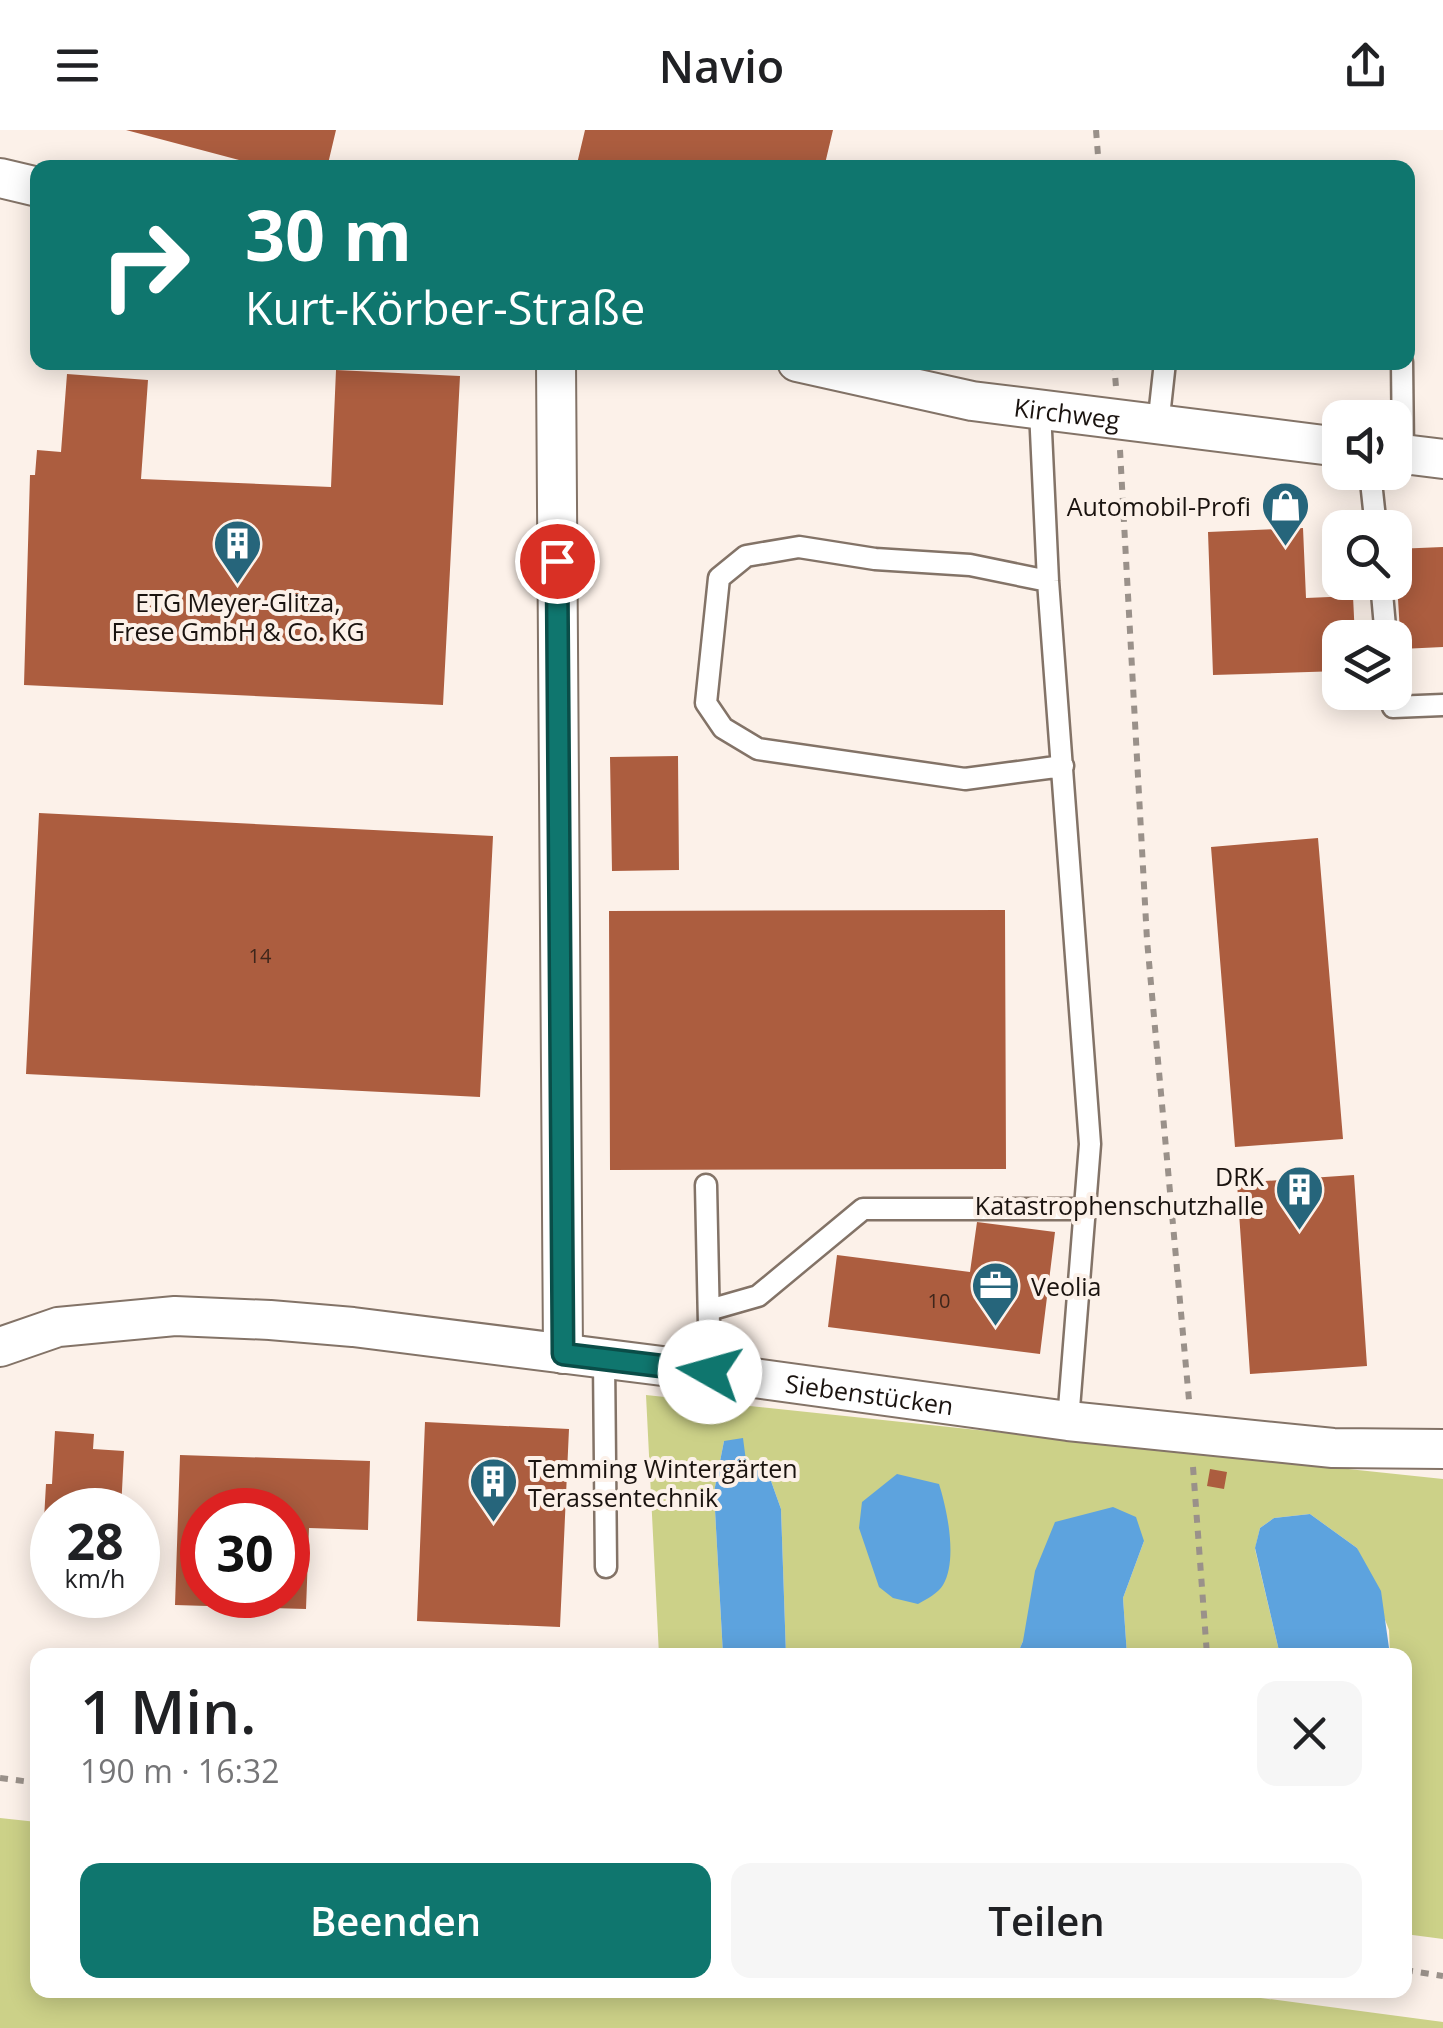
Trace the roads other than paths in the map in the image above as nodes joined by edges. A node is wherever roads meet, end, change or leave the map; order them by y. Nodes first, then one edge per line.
1 (0, 178) edge
2 (30, 185) edge
3 (556, 370) edge
4 (832, 370) edge
5 (1164, 370) edge
6 (1401, 370) edge
7 (1397, 400) edge
8 (1040, 410) junction
9 (1158, 426) junction
10 (1322, 445) edge
11 (1443, 459) edge
12 (1412, 460) edge
13 (1048, 581) junction
14 (1443, 706) edge
15 (1412, 707) edge
16 (1063, 766) junction
17 (706, 1186) dead end
18 (1086, 1208) junction
19 (709, 1310) junction
20 (0, 1347) edge
21 (563, 1354) junction
22 (604, 1359) junction
23 (710, 1372) junction
24 (1068, 1421) junction
25 (1443, 1449) edge
26 (606, 1567) dead end

1 - 2 street
3 - 21 street
4 - 8 street, Kirchweg
5 - 9 lane
6 - 7 lane
8 - 9 street, Kirchweg
8 - 13 lane
9 - 10 street, Kirchweg
11 - 12 street
13 - 16 lane
13 - 16 lane
14 - 15 lane
16 - 18 lane
17 - 19 lane
18 - 19 lane
18 - 24 lane
19 - 23 lane
20 - 21 street, Siebenstücken
21 - 22 street, Siebenstücken
22 - 23 street, Siebenstücken
22 - 26 lane
23 - 24 street, Siebenstücken
24 - 25 street, Siebenstücken

